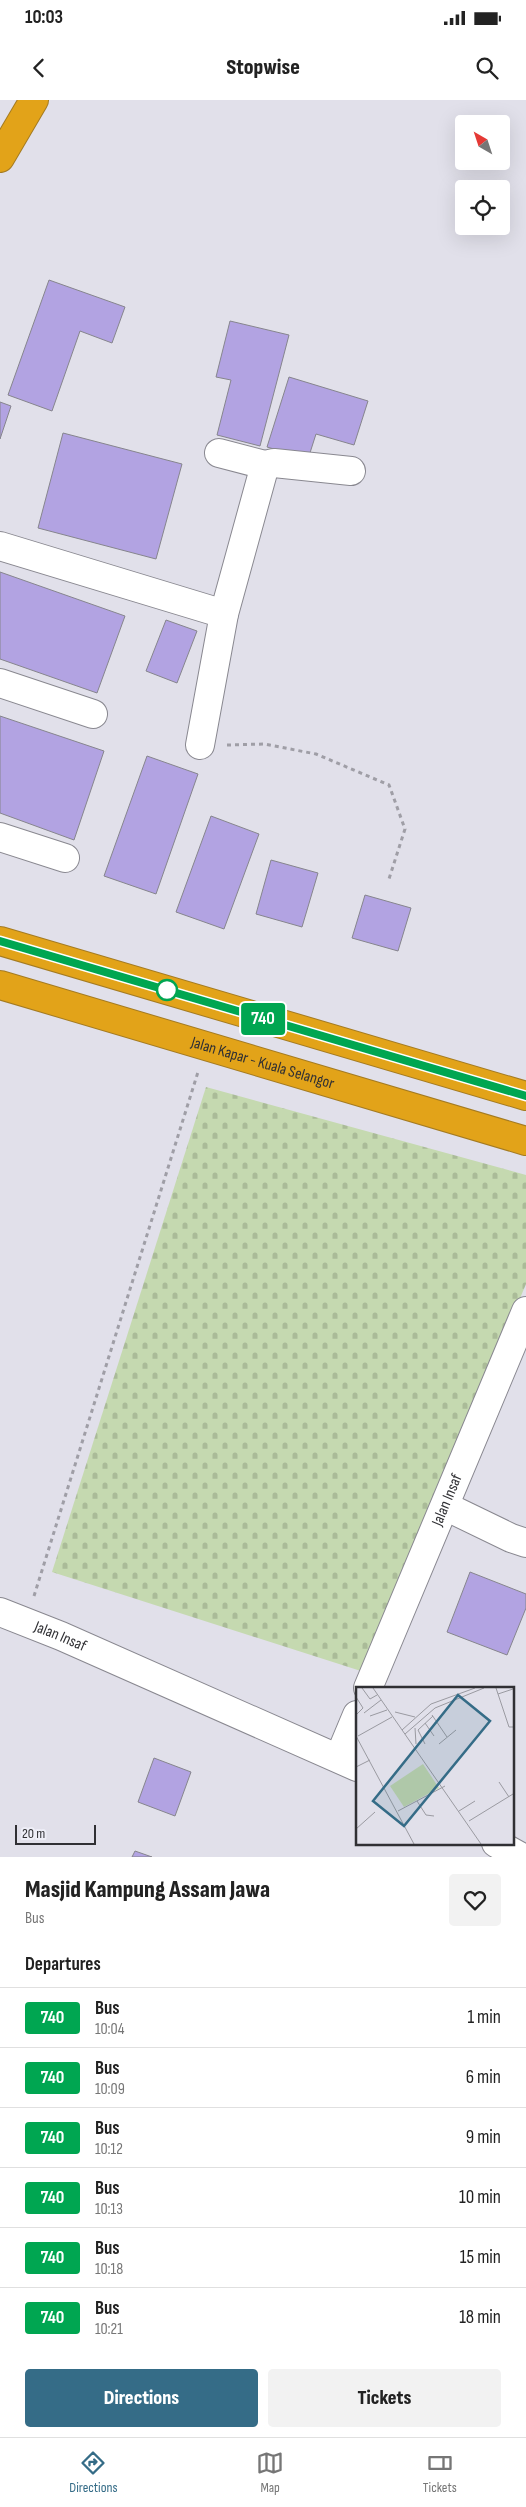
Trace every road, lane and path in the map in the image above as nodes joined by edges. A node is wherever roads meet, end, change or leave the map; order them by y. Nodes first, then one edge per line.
1 (34, 100) edge
2 (0, 158) edge
3 (220, 453) dead end
4 (265, 465) junction
5 (351, 471) dead end
6 (0, 546) edge
7 (224, 614) junction
8 (0, 683) edge
9 (93, 714) dead end
10 (200, 745) joint
11 (0, 837) edge
12 (65, 858) dead end
13 (388, 882) dead end
14 (0, 941) edge
15 (0, 985) edge
16 (206, 1047) junction
17 (526, 1096) edge
18 (526, 1142) edge
19 (526, 1311) edge
20 (444, 1506) junction
21 (526, 1543) edge
22 (0, 1612) edge
23 (26, 1622) junction
24 (368, 1687) edge
25 (356, 1720) edge
26 (348, 1762) edge
27 (498, 1844) edge
28 (521, 1857) edge

1 - 2 highway
3 - 4 street
4 - 5 street
4 - 7 street
6 - 7 street
7 - 10 street
8 - 9 street
10 - 13 path
11 - 12 street
14 - 17 highway
15 - 16 highway, Jalan Kapar - Kuala Selangor
16 - 18 highway, Jalan Kapar - Kuala Selangor
16 - 23 path
19 - 20 street, Jalan Insaf
20 - 21 street
20 - 24 street, Jalan Insaf
22 - 23 street, Jalan Insaf
23 - 26 street, Jalan Insaf
25 - 26 street, Jalan Insaf
27 - 28 street

